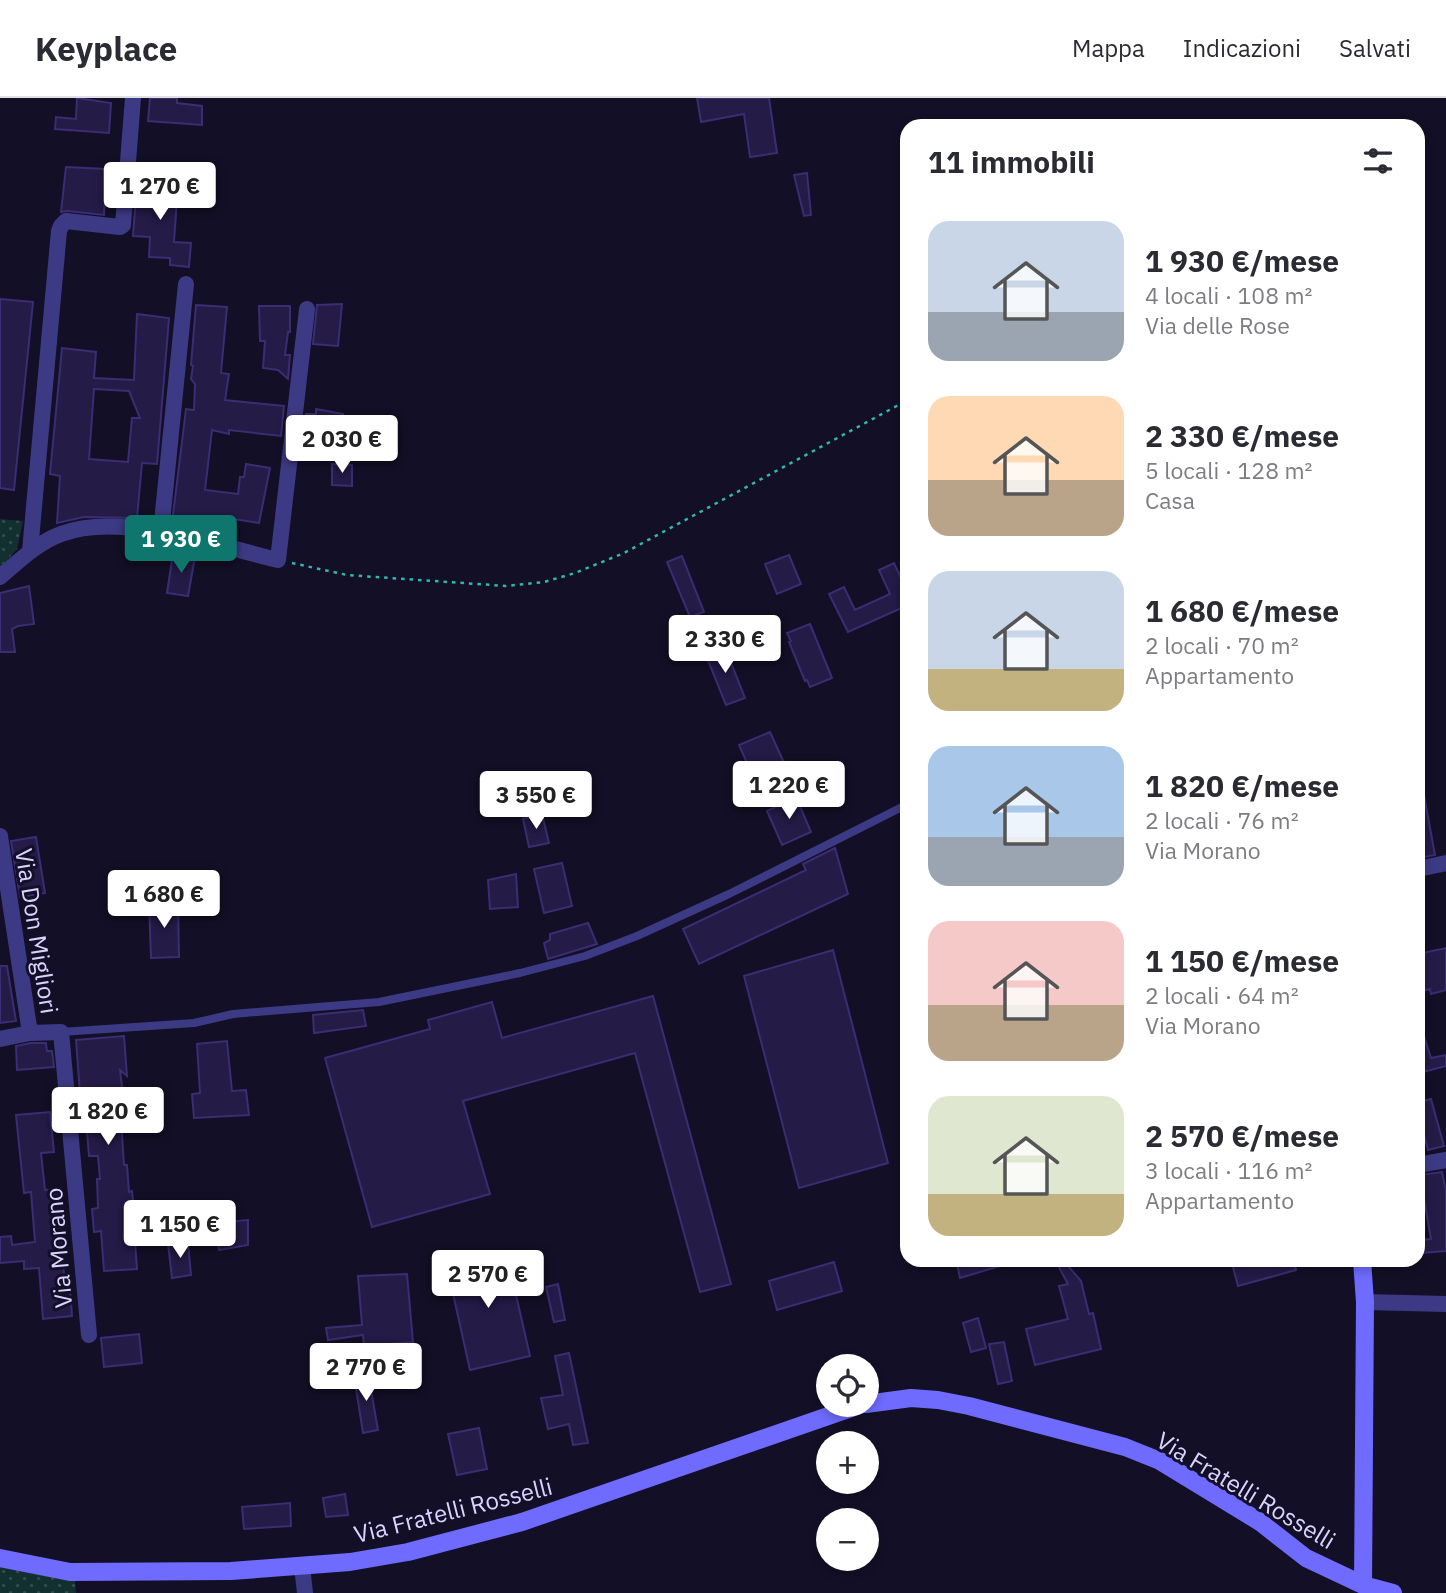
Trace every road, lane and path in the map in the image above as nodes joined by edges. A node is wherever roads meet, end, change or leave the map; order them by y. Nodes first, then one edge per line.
1 (133, 98) edge
2 (186, 284) dead end
3 (307, 309) dead end
4 (900, 404) edge
5 (161, 532) junction
6 (30, 551) junction
7 (278, 560) junction
8 (0, 577) edge
9 (900, 808) edge
10 (0, 836) edge
11 (1446, 863) edge
12 (1425, 868) edge
13 (4, 882) edge
14 (61, 1032) junction
15 (30, 1033) junction
16 (0, 1039) edge
17 (1446, 1160) edge
18 (1425, 1164) edge
19 (1362, 1267) edge
20 (1365, 1302) junction
21 (1446, 1304) edge
22 (89, 1335) dead end
23 (879, 1402) edge
24 (825, 1417) edge
25 (0, 1559) edge
26 (302, 1566) junction
27 (1362, 1589) edge
28 (305, 1593) edge
29 (1393, 1593) edge

1 - 6 street
2 - 5 street
3 - 7 street
4 - 7 path
5 - 6 street
5 - 7 street
6 - 8 street
9 - 14 lane
10 - 13 street, Via Don Migliori
11 - 12 street
13 - 15 street, Via Don Migliori
14 - 15 street
14 - 22 street, Via Morano
15 - 16 street
17 - 18 street
19 - 20 main road
20 - 21 street
20 - 27 main road
23 - 27 main road, Via Fratelli Rosselli
24 - 26 main road, Via Fratelli Rosselli
25 - 26 main road, Via Fratelli Rosselli
26 - 28 street
27 - 29 main road, Via Fratelli Rosselli

